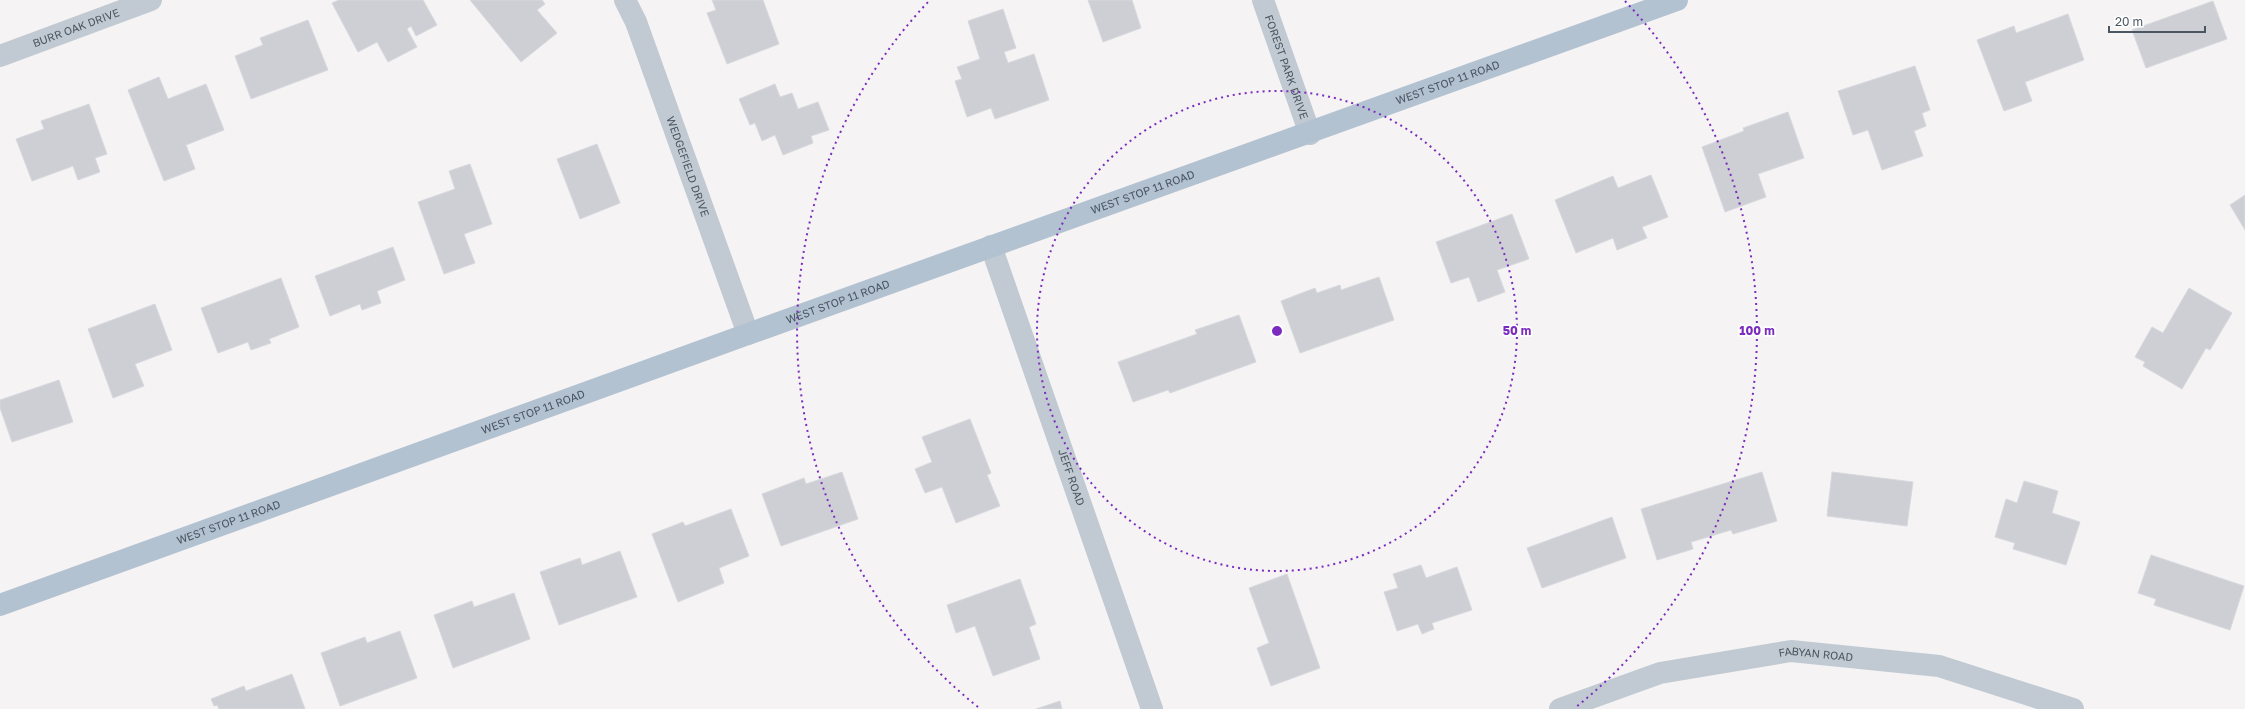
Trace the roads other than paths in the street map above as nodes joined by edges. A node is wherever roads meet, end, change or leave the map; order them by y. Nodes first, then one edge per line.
1 (152, 0) edge
2 (625, 0) edge
3 (1263, 0) edge
4 (1677, 0) edge
5 (0, 56) edge
6 (1310, 134) junction
7 (991, 246) junction
8 (748, 334) junction
9 (0, 605) edge
10 (1152, 709) edge
11 (1560, 709) edge
12 (2072, 709) edge

1 - 5 street, BURR OAK DRIVE
2 - 8 street, WEDGEFIELD DRIVE
3 - 6 street, FOREST PARK DRIVE
4 - 6 main road, WEST STOP 11 ROAD
6 - 7 main road, WEST STOP 11 ROAD
7 - 8 main road, WEST STOP 11 ROAD
7 - 10 street, JEFF ROAD
8 - 9 main road, WEST STOP 11 ROAD
11 - 12 street, FABYAN ROAD

